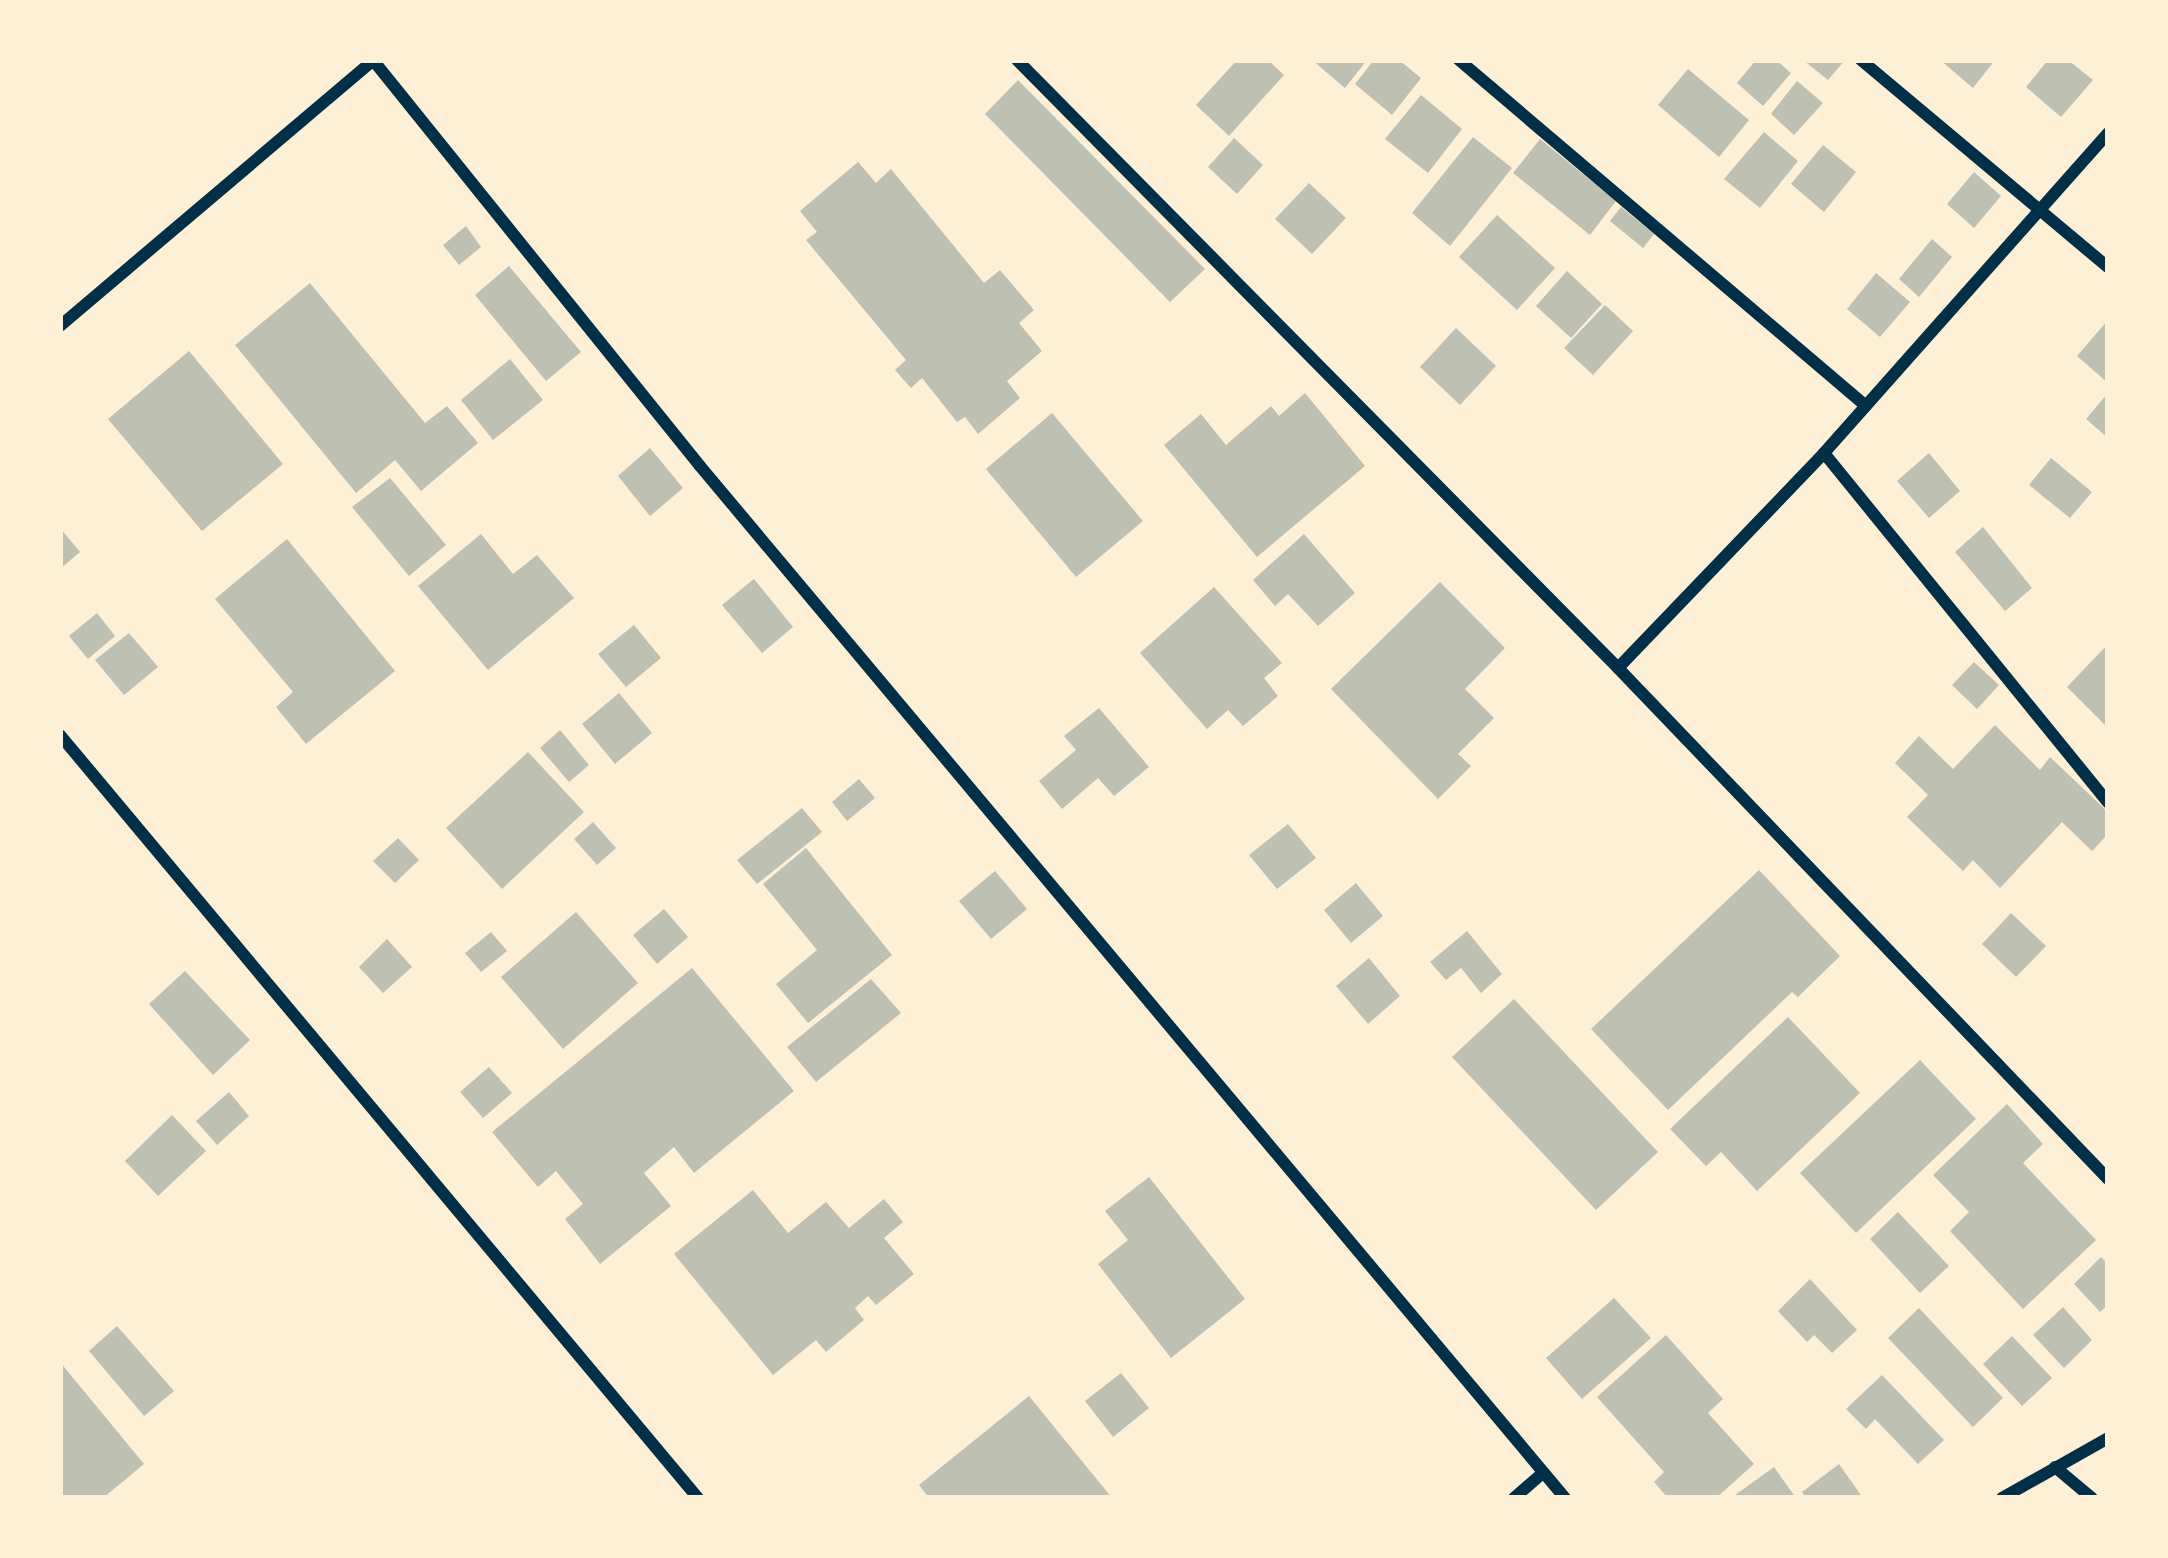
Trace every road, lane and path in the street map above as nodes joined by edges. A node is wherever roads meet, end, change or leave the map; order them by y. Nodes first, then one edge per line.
1 (373, 60) edge
2 (1017, 60) edge
3 (1459, 60) edge
4 (1861, 60) edge
5 (2108, 133) edge
6 (2039, 209) junction
7 (2108, 267) edge
8 (60, 326) edge
9 (1865, 406) junction
10 (1824, 453) junction
11 (1618, 668) junction
12 (60, 735) edge
13 (2108, 802) edge
14 (2108, 1179) edge
15 (2108, 1438) edge
16 (2055, 1467) junction
17 (1543, 1474) junction
18 (698, 1498) edge
19 (1514, 1498) edge
20 (1565, 1498) edge
21 (2002, 1498) edge
22 (2092, 1498) edge

1 - 8 street
1 - 17 street
2 - 11 street
3 - 9 street
4 - 6 street
5 - 6 street
6 - 7 street
6 - 9 street
9 - 10 street
10 - 11 street
10 - 13 street
11 - 14 street
12 - 18 street
15 - 16 street
16 - 21 street
16 - 22 street
17 - 19 street
17 - 20 street

